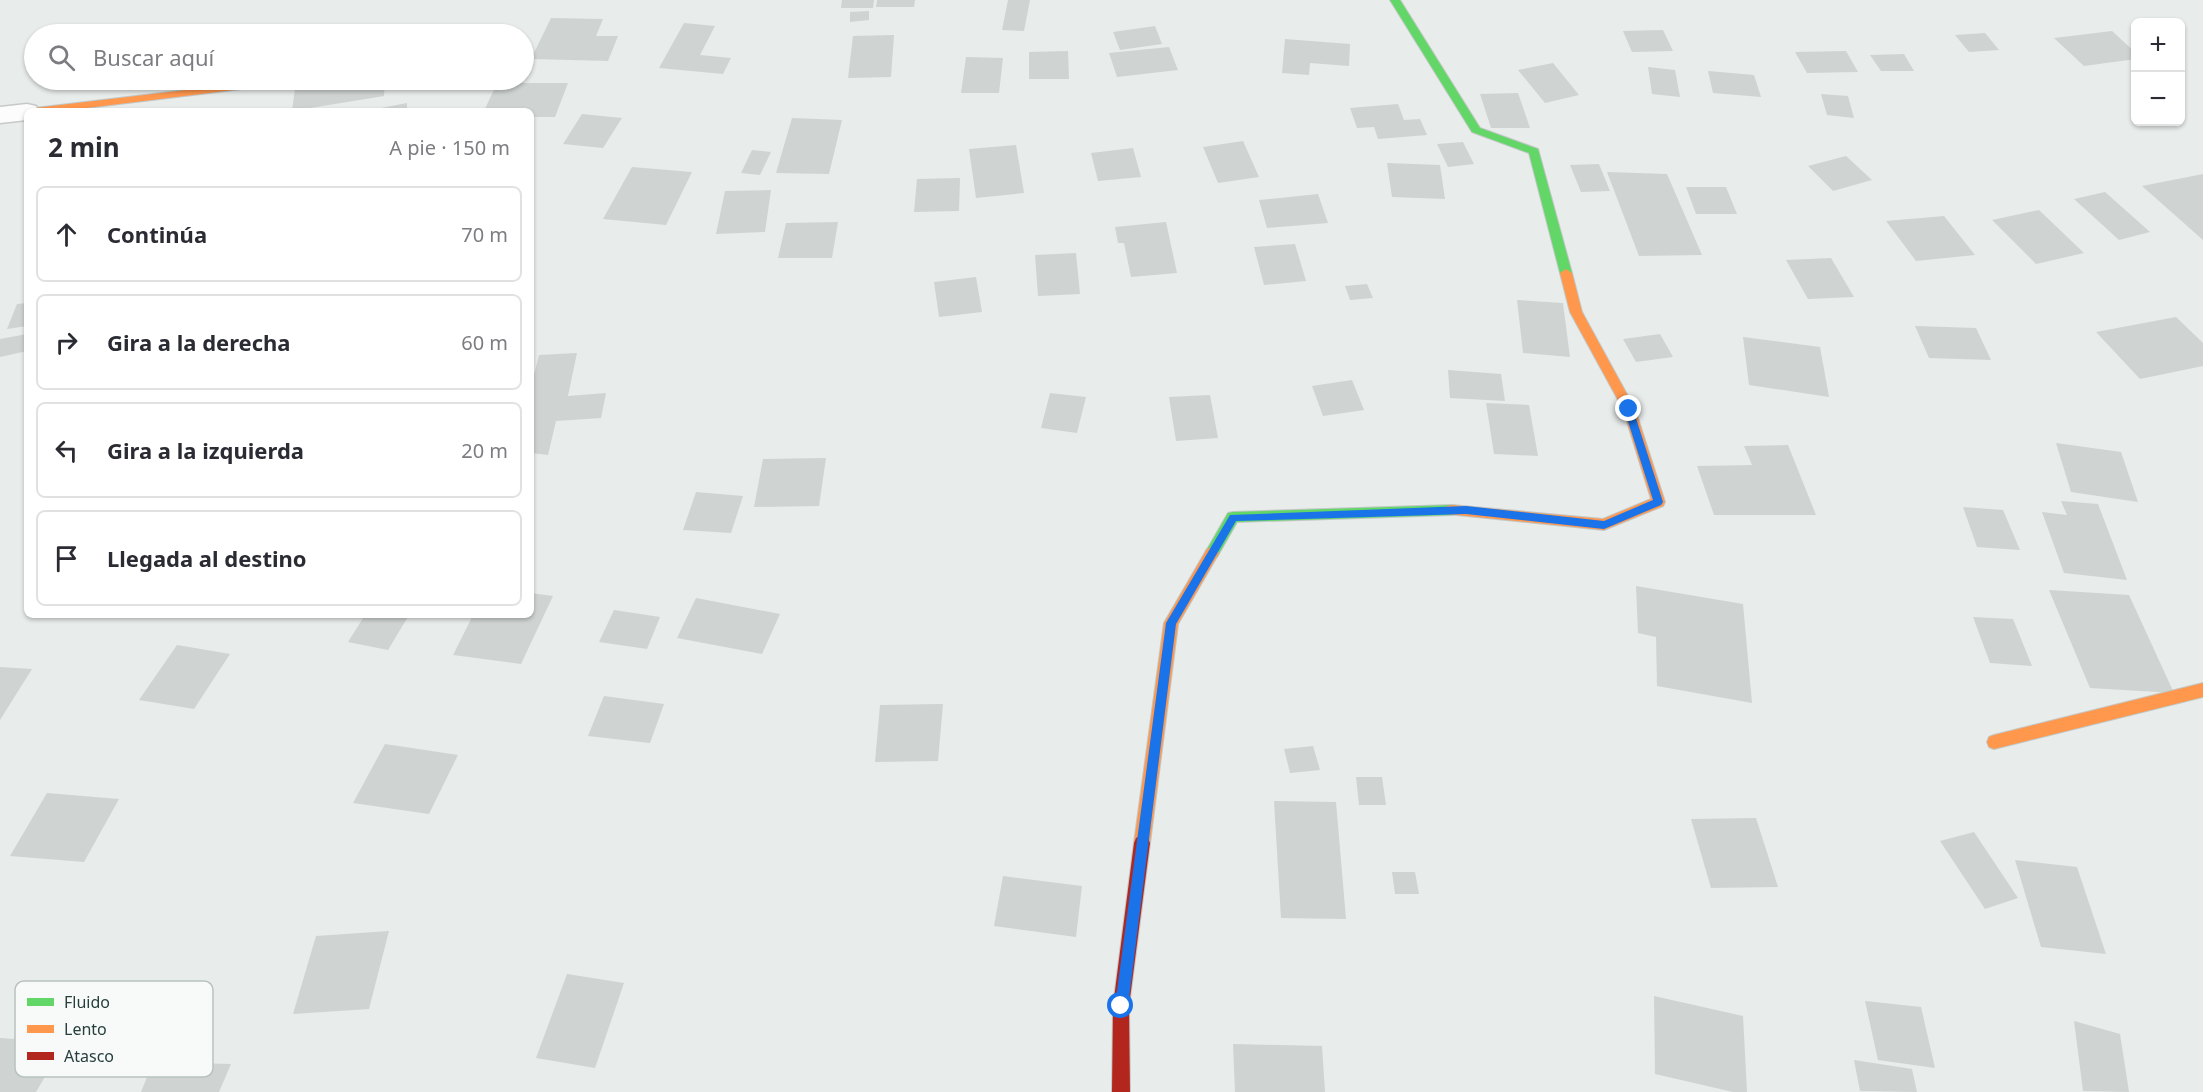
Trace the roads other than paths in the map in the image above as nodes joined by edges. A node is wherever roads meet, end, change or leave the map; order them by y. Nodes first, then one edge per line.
1 (1395, 0) edge
2 (212, 90) edge
3 (60, 108) edge
4 (24, 112) edge
5 (0, 115) edge
6 (2203, 690) edge
7 (1994, 742) dead end
8 (1121, 1092) edge

1 - 8 street
2 - 3 street
4 - 5 street
6 - 7 street

